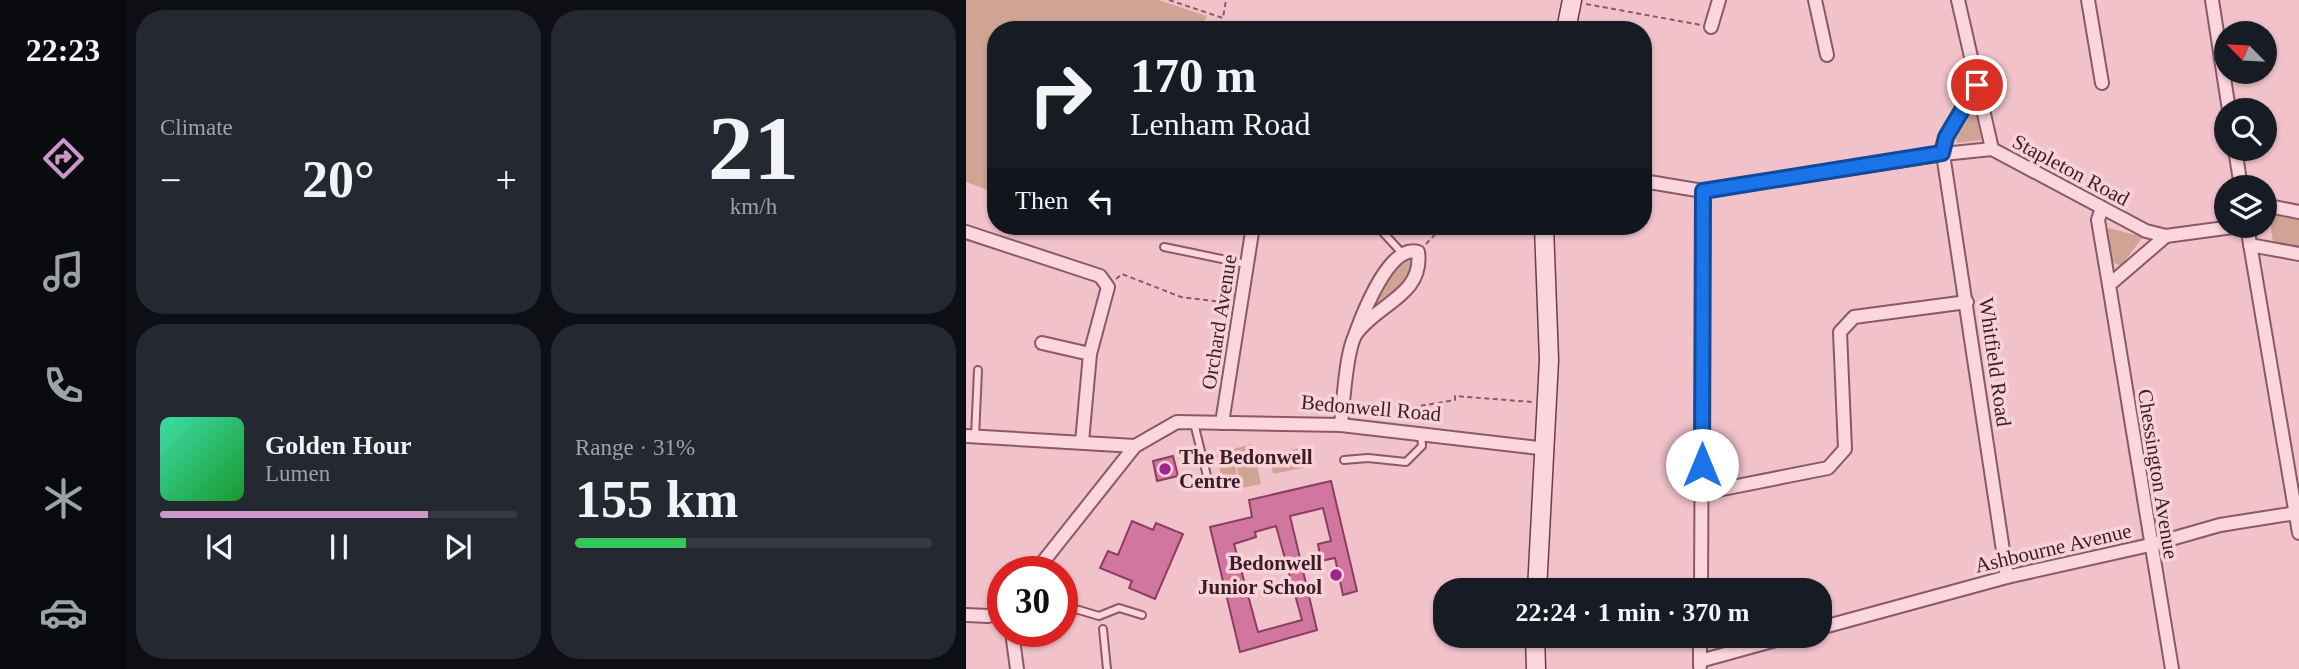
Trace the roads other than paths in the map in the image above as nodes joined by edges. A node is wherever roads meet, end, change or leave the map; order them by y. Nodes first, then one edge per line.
1 (1572, 0) edge
2 (1719, 0) edge
3 (1815, 0) edge
4 (1958, 0) edge
5 (2088, 0) edge
6 (2212, 0) edge
7 (1568, 21) edge
8 (1712, 27) road end
9 (1827, 55) dead end
10 (2102, 83) dead end
11 (1977, 85) junction
12 (2228, 98) edge
13 (1992, 149) junction
14 (1942, 153) junction
15 (1652, 182) edge
16 (1703, 191) junction
17 (2102, 208) junction
18 (2277, 208) edge
19 (2299, 212) edge
20 (2214, 230) edge
21 (966, 232) edge
22 (1251, 235) edge
23 (1385, 235) edge
24 (1544, 235) edge
25 (2166, 236) junction
26 (2249, 238) edge
27 (2250, 245) junction
28 (1164, 247) dead end
29 (1402, 253) junction
30 (2299, 254) edge
31 (1246, 264) junction
32 (2109, 285) junction
33 (1968, 302) junction
34 (1355, 335) junction
35 (1041, 342) dead end
36 (1090, 354) junction
37 (978, 370) dead end
38 (1194, 423) junction
39 (1223, 423) junction
40 (1341, 425) junction
41 (1421, 434) junction
42 (970, 437) edge
43 (1082, 442) junction
44 (1135, 446) junction
45 (1547, 449) junction
46 (1344, 460) dead end
47 (1209, 484) dead end
48 (1702, 493) junction
49 (2295, 513) junction
50 (2299, 533) edge
51 (2150, 545) junction
52 (1048, 556) edge
53 (2007, 577) junction
54 (1539, 578) edge
55 (1701, 578) edge
56 (1078, 610) edge
57 (966, 615) edge
58 (1142, 615) dead end
59 (987, 616) edge
60 (1832, 625) edge
61 (1102, 629) dead end
62 (1014, 647) edge
63 (1535, 648) edge
64 (1753, 648) edge
65 (1700, 665) edge
66 (1017, 669) edge
67 (1107, 669) edge
68 (1536, 669) edge
69 (2172, 669) edge

1 - 7 street
2 - 8 street
3 - 9 street
4 - 11 street, Stapleton Road
5 - 10 street
6 - 12 street
11 - 13 street, Stapleton Road
11 - 14 street
13 - 14 street
13 - 17 street, Stapleton Road
14 - 16 street
14 - 33 street, Whitfield Road
15 - 16 street
16 - 48 street
17 - 25 street, Stapleton Road
17 - 32 street, Chessington Avenue
18 - 19 street
20 - 25 street, Stapleton Road
21 - 36 street
22 - 31 street, Orchard Avenue
23 - 29 lane
24 - 45 street
25 - 32 street
26 - 27 street
27 - 30 street
27 - 49 street
28 - 31 lane
29 - 34 street
29 - 34 street
31 - 39 street, Orchard Avenue
32 - 51 street, Chessington Avenue
33 - 48 street
33 - 53 street, Whitfield Road
34 - 40 street
35 - 36 street
36 - 43 street
37 - 42 lane
38 - 39 street, Bedonwell Road
38 - 44 street, Bedonwell Road
38 - 47 lane
39 - 40 street, Bedonwell Road
40 - 41 street, Bedonwell Road
41 - 45 street, Bedonwell Road
41 - 46 lane
42 - 43 street
43 - 44 street
44 - 52 street, Bedonwell Road
45 - 54 street
48 - 55 street
49 - 50 street
49 - 51 street, Ashbourne Avenue
51 - 53 street, Ashbourne Avenue
51 - 69 street, Chessington Avenue
53 - 60 street, Ashbourne Avenue
56 - 58 lane
57 - 59 street
61 - 67 lane
62 - 66 street
63 - 68 street
64 - 65 street

